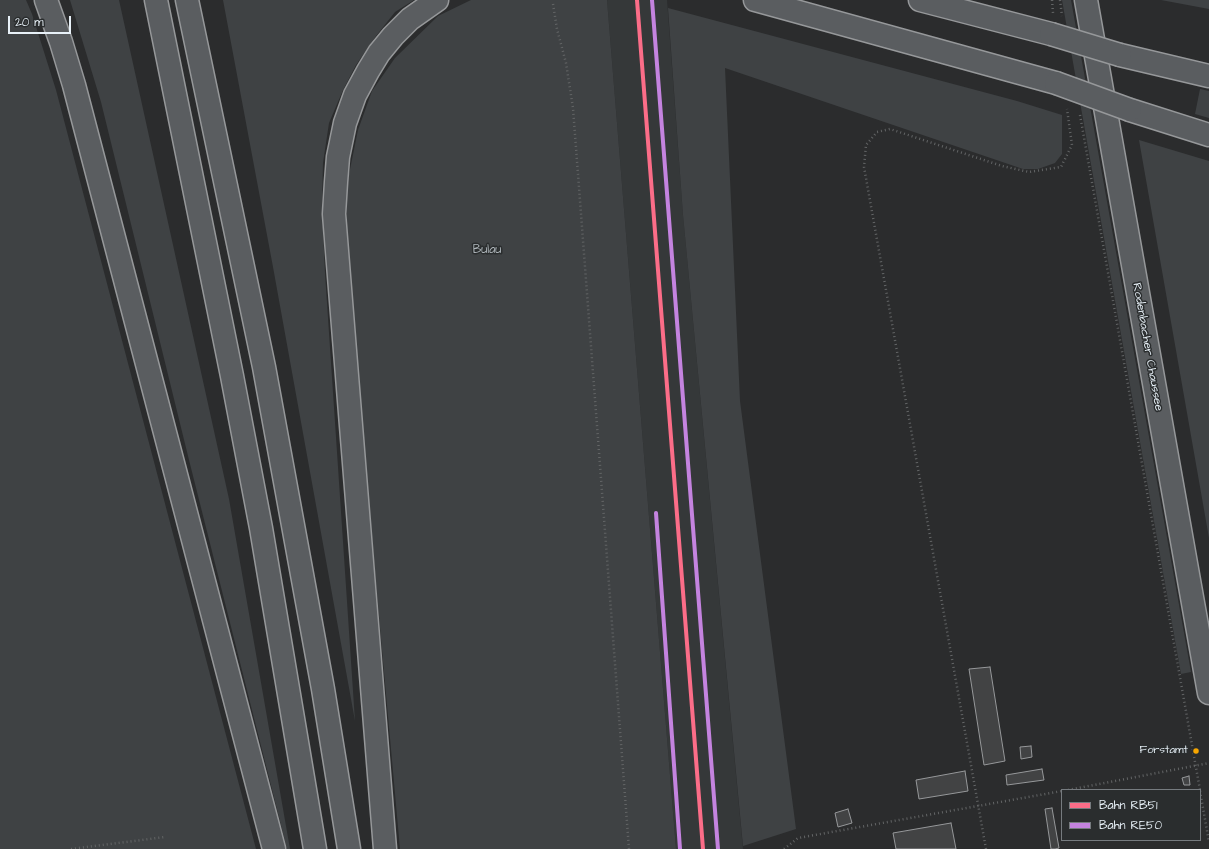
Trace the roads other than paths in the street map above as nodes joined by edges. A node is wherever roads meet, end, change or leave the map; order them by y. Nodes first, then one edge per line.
1 (46, 0) edge
2 (156, 0) edge
3 (187, 0) edge
4 (437, 0) edge
5 (755, 0) edge
6 (920, 0) edge
7 (1086, 0) edge
8 (1209, 76) edge
9 (1209, 135) edge
10 (1209, 693) edge
11 (274, 849) edge
12 (316, 849) edge
13 (349, 849) edge
14 (385, 849) edge

1 - 11 main road
2 - 12 main road
3 - 13 main road
4 - 14 main road
5 - 9 main road, bridge
6 - 8 main road, bridge
7 - 10 main road, Rodenbacher Chaussee

